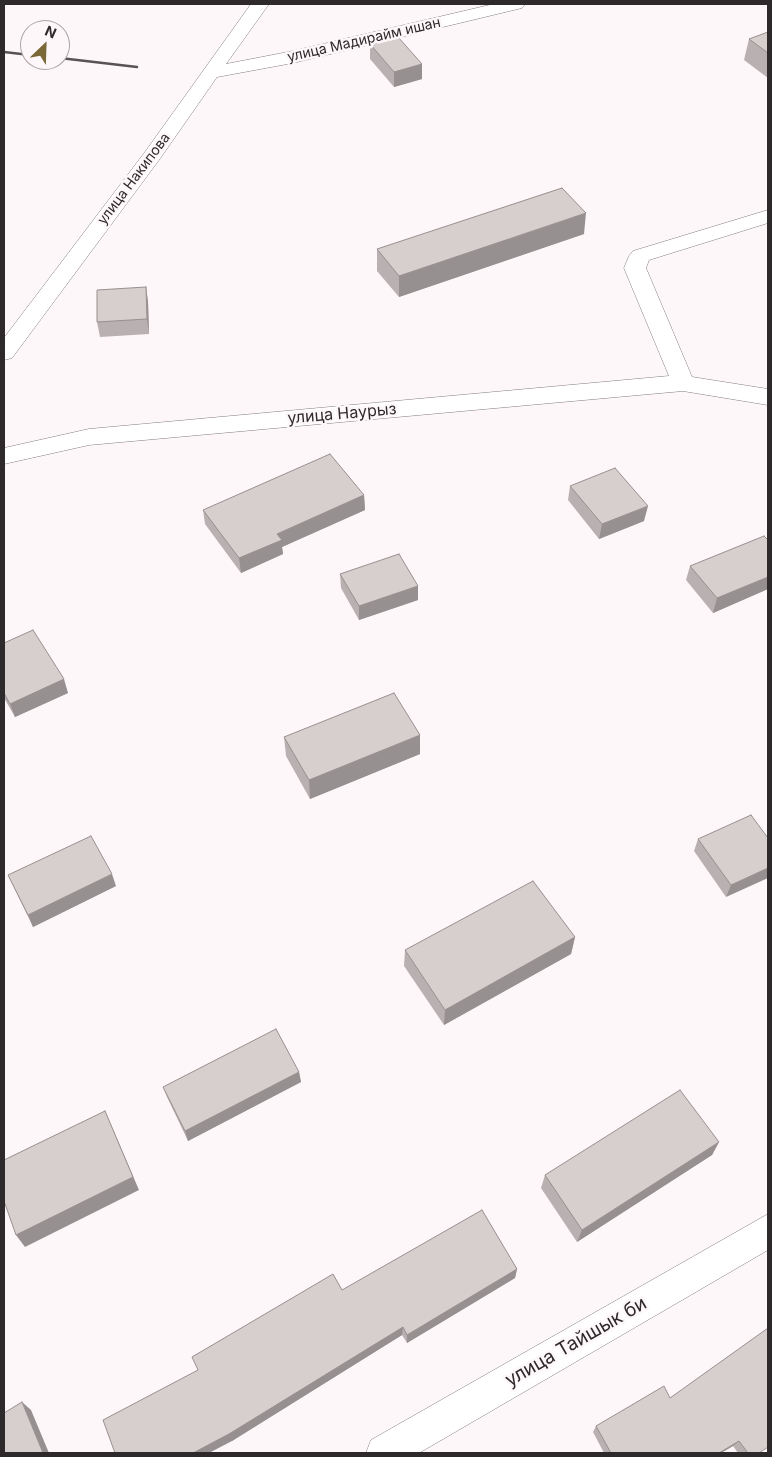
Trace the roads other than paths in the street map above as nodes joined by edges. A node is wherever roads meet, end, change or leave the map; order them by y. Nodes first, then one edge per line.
1 (260, 4) edge
2 (516, 4) edge
3 (211, 73) junction
4 (768, 216) edge
5 (4, 353) edge
6 (683, 382) junction
7 (768, 397) edge
8 (4, 456) edge
9 (768, 1231) edge
10 (384, 1453) edge

1 - 3 street, улица Накипова
2 - 3 street, улица Мадирайм ишан
3 - 5 street, улица Накипова
4 - 6 street
6 - 7 street, улица Наурыз
6 - 8 street, улица Наурыз
9 - 10 street, улица Тайшык би

